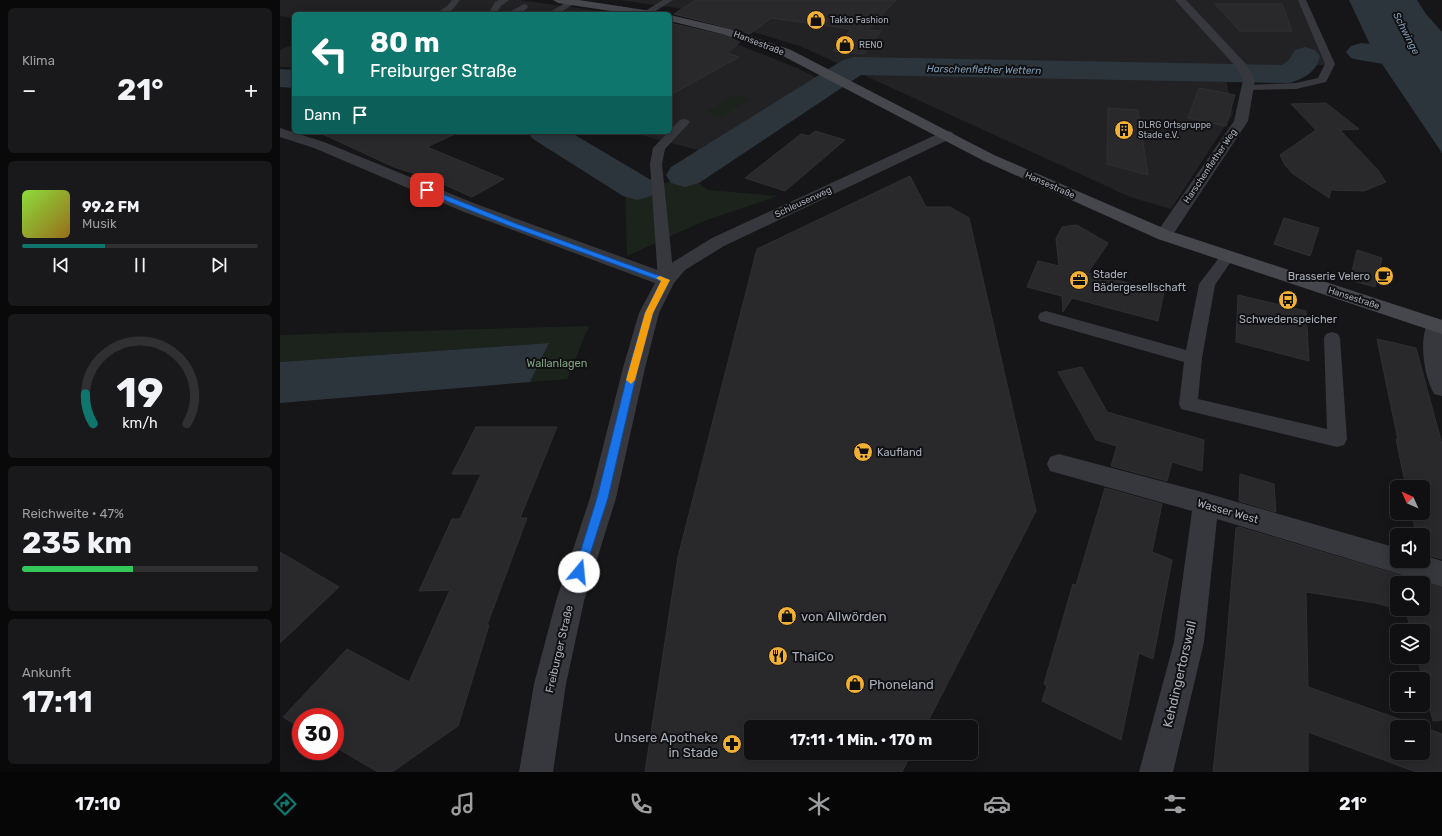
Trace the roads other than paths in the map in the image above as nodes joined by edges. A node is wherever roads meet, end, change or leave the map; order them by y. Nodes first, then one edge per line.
1 (456, 0) edge
2 (505, 0) edge
3 (558, 0) edge
4 (668, 0) edge
5 (1180, 0) edge
6 (1302, 0) edge
7 (573, 2) junction
8 (524, 7) dead end
9 (443, 12) edge
10 (493, 12) edge
11 (514, 12) edge
12 (554, 12) edge
13 (617, 12) edge
14 (651, 12) edge
15 (672, 18) edge
16 (1246, 78) junction
17 (684, 122) dead end
18 (280, 132) edge
19 (947, 135) junction
20 (1164, 235) junction
21 (1227, 257) junction
22 (666, 280) junction
23 (1046, 318) dead end
24 (1439, 326) edge
25 (1332, 338) dead end
26 (1193, 358) junction
27 (1442, 388) edge
28 (1058, 464) dead end
29 (1206, 504) junction
30 (1390, 559) edge
31 (1422, 568) edge
32 (1442, 574) edge
33 (536, 772) edge
34 (1156, 772) edge

1 - 9 lane
2 - 10 lane
3 - 7 main road
4 - 14 lane
5 - 16 street
6 - 16 lane
7 - 12 lane
7 - 13 main road
8 - 11 lane
15 - 19 main road, Hansestraße
16 - 20 street, Harschenflether Weg
17 - 22 lane
18 - 22 street
19 - 20 main road, Hansestraße
19 - 22 street, Schleusenweg
20 - 21 main road, Hansestraße
21 - 24 main road, Hansestraße
21 - 26 lane
22 - 33 street, Freiburger Straße
23 - 26 lane
24 - 27 street
25 - 26 lane
28 - 29 street, Wasser West
29 - 30 street, Wasser West
29 - 34 street, Kehdingertorswall
31 - 32 street, Wasser West

